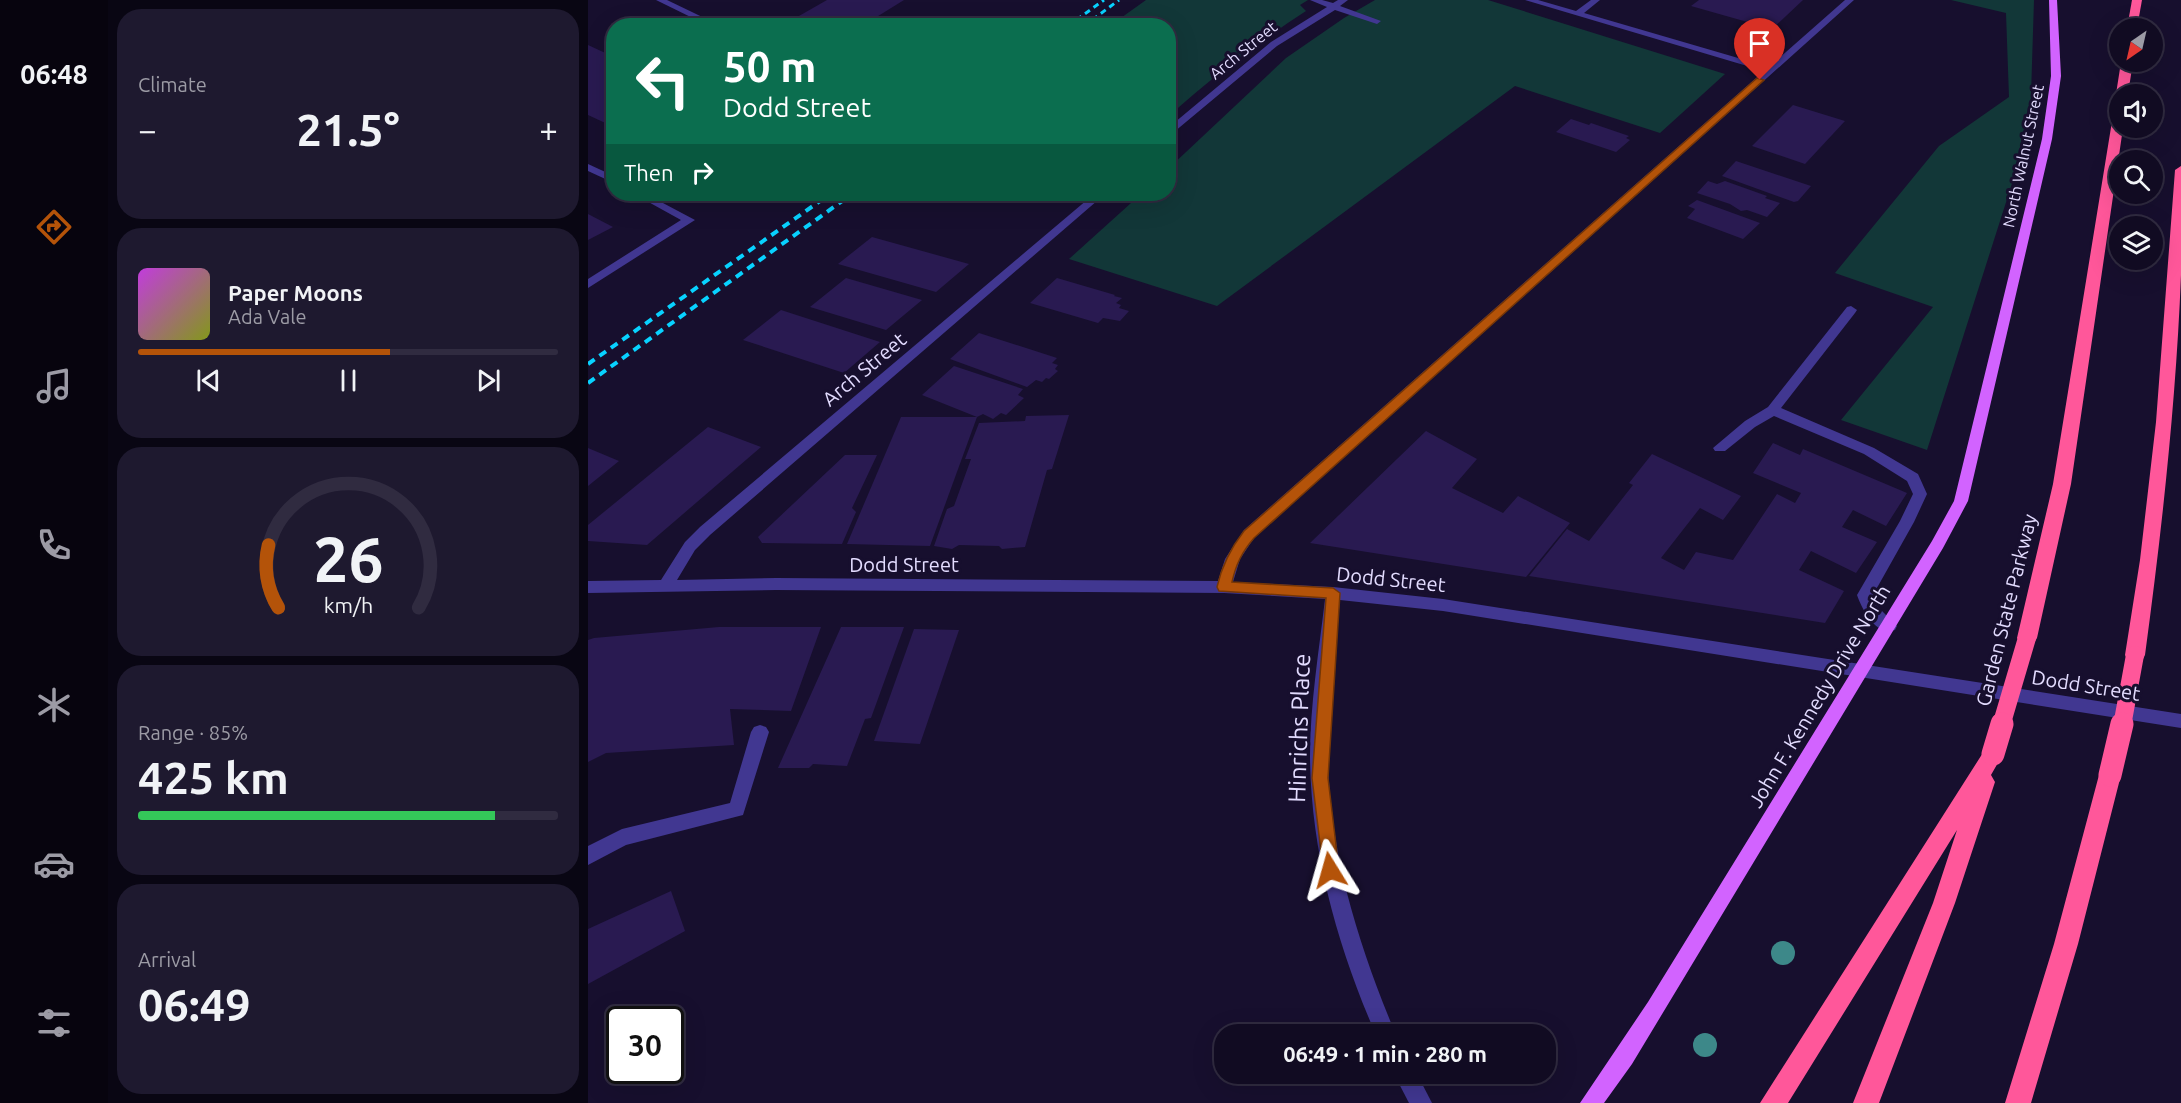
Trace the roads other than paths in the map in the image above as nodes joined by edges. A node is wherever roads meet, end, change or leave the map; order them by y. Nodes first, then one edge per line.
1 (660, 0) edge
2 (1314, 0) edge
3 (1344, 0) edge
4 (1529, 0) edge
5 (1596, 0) edge
6 (1850, 0) edge
7 (2053, 0) edge
8 (2137, 0) edge
9 (1333, 6) junction
10 (1577, 14) junction
11 (699, 18) edge
12 (2134, 18) edge
13 (1377, 21) dead end
14 (1771, 70) junction
15 (1176, 127) edge
16 (2115, 138) edge
17 (588, 167) edge
18 (2181, 170) edge
19 (606, 176) edge
20 (2180, 181) edge
21 (652, 201) edge
22 (1092, 201) edge
23 (2012, 281) joint
24 (588, 284) edge
25 (1851, 310) dead end
26 (1773, 410) junction
27 (1720, 448) dead end
28 (666, 585) junction
29 (588, 587) edge
30 (1224, 587) junction
31 (1333, 593) junction
32 (1889, 626) junction
33 (1861, 670) junction
34 (2181, 721) edge
35 (760, 732) dead end
36 (1993, 754) junction
37 (588, 856) edge
38 (1382, 1024) edge
39 (1410, 1084) edge
40 (1420, 1103) edge
41 (1591, 1103) edge
42 (1773, 1103) edge
43 (1866, 1103) edge
44 (2018, 1103) edge

1 - 11 street
2 - 9 street
3 - 9 street, Arch Street
4 - 10 street
5 - 10 street
6 - 14 street
7 - 23 main road, North Walnut Street
8 - 12 highway
9 - 13 street
9 - 15 street, Arch Street
10 - 14 street
14 - 30 street
16 - 36 highway, Garden State Parkway, bridge
17 - 19 street
18 - 20 highway
20 - 44 highway, bridge
21 - 24 street
22 - 28 street, Arch Street
23 - 32 main road, John F. Kennedy Drive North
25 - 26 street
26 - 27 street
26 - 32 street
28 - 29 street, Dodd Street
28 - 30 street, Dodd Street
30 - 31 street, Dodd Street
31 - 33 street, Dodd Street
31 - 38 street, Hinrichs Place
32 - 33 main road, John F. Kennedy Drive North
33 - 34 street, Dodd Street
33 - 41 main road, John F. Kennedy Drive North
35 - 37 street
36 - 42 highway
36 - 43 highway, Garden State Parkway
39 - 40 street

